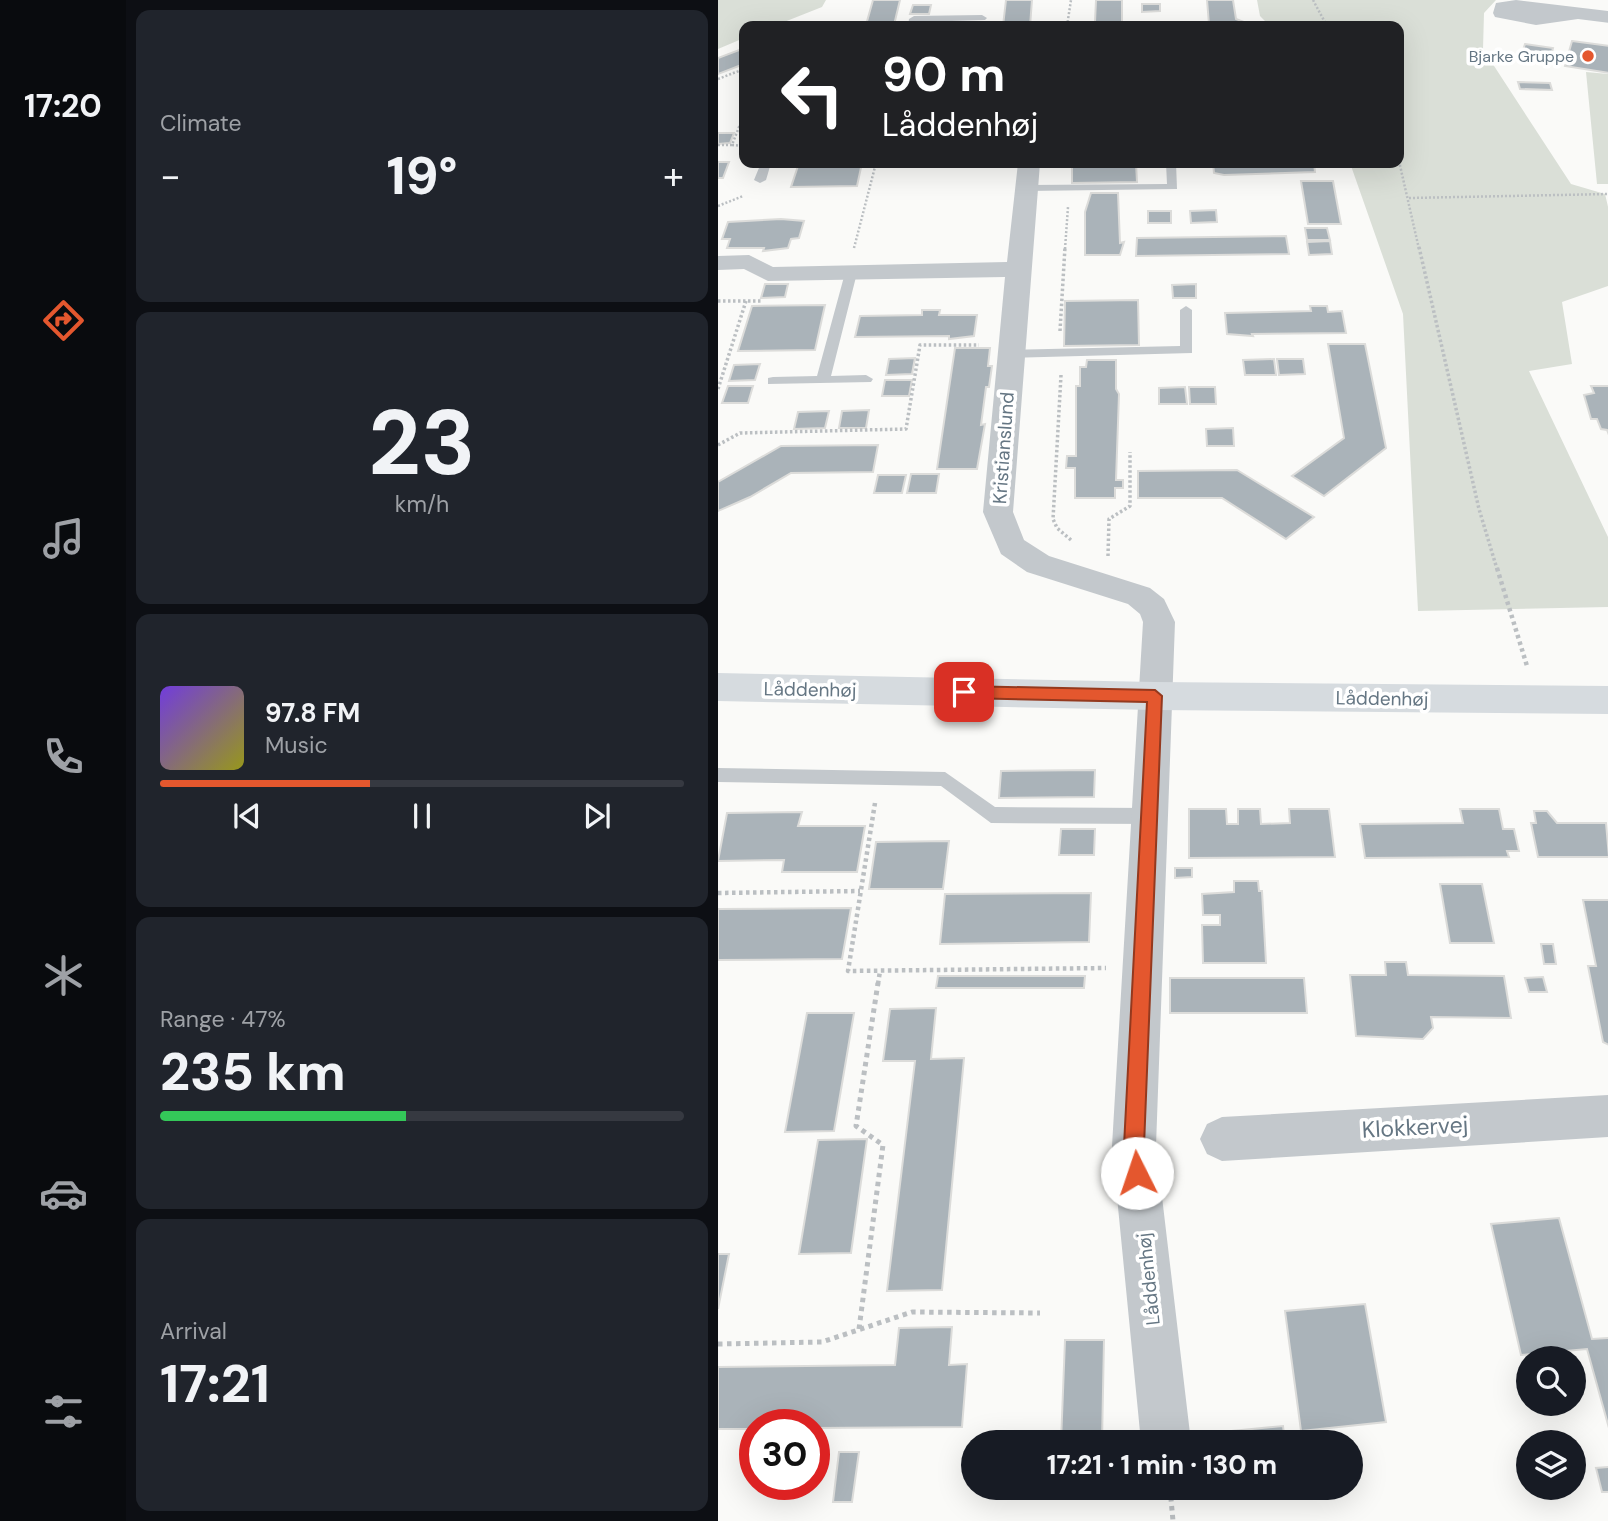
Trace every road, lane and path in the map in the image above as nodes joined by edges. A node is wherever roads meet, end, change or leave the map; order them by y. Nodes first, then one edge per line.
1 (1071, 0) edge
2 (1313, 0) edge
3 (1571, 15) dead end
4 (1609, 17) edge
5 (982, 18) dead end
6 (914, 21) edge
7 (1068, 21) edge
8 (1324, 21) edge
9 (739, 71) edge
10 (718, 79) edge
11 (739, 127) edge
12 (718, 145) edge
13 (732, 145) junction
14 (739, 146) edge
15 (764, 168) edge
16 (875, 168) edge
17 (1171, 168) edge
18 (1401, 168) edge
19 (1028, 175) edge
20 (760, 180) dead end
21 (1069, 188) junction
22 (1609, 194) edge
23 (1409, 198) junction
24 (718, 263) edge
25 (1019, 270) junction
26 (851, 273) junction
27 (745, 301) dead end
28 (1186, 310) dead end
29 (1059, 353) junction
30 (1010, 354) junction
31 (866, 379) dead end
32 (823, 380) junction
33 (773, 382) dead end
34 (718, 389) edge
35 (1130, 452) dead end
36 (1080, 545) dead end
37 (1100, 554) dead end
38 (1108, 557) junction
39 (1118, 561) dead end
40 (718, 687) edge
41 (1155, 696) junction
42 (1536, 700) junction
43 (1609, 700) edge
44 (718, 775) edge
45 (880, 778) junction
46 (1149, 816) junction
47 (860, 891) junction
48 (718, 893) edge
49 (1142, 967) junction
50 (880, 971) junction
51 (1609, 1116) edge
52 (1222, 1139) dead end
53 (1040, 1313) dead end
54 (859, 1329) junction
55 (718, 1344) edge
56 (1165, 1430) edge
57 (1171, 1500) edge
58 (1173, 1521) edge

1 - 7 path
2 - 8 path
3 - 4 street
5 - 6 lane
9 - 10 path
11 - 13 path
12 - 13 path
13 - 14 path
15 - 20 lane
16 - 26 path
17 - 21 lane
18 - 23 path
19 - 21 lane
19 - 25 street, Kristianslund
21 - 29 path
22 - 23 path
23 - 42 path
24 - 26 street
25 - 26 street
25 - 30 street, Kristianslund
26 - 32 lane
27 - 34 path
28 - 29 lane
29 - 30 lane
29 - 36 path
30 - 41 street, Kristianslund
31 - 32 lane
32 - 33 lane
35 - 38 path
37 - 38 path
38 - 39 path
40 - 41 street, Låddenhøj
41 - 42 street, Låddenhøj
41 - 46 street, Låddenhøj
42 - 43 street, Låddenhøj
44 - 45 lane
45 - 46 lane
45 - 47 path
46 - 49 street, Låddenhøj
47 - 48 path
47 - 50 path
49 - 50 path
49 - 56 street, Låddenhøj
50 - 54 path
51 - 52 street, Klokkervej
53 - 54 path
54 - 55 path
57 - 58 path

